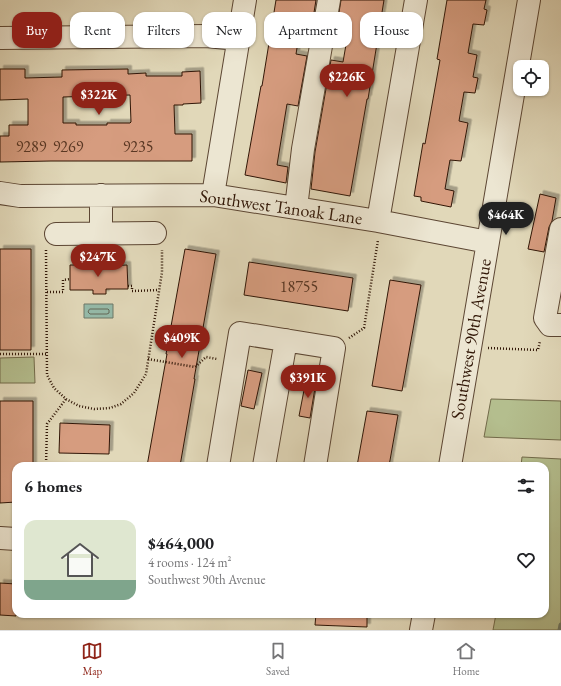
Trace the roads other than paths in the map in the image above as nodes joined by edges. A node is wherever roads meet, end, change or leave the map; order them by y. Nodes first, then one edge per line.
1 (245, 0) edge
2 (329, 0) edge
3 (416, 0) edge
4 (529, 0) edge
5 (243, 12) edge
6 (202, 36) edge
7 (0, 38) edge
8 (237, 48) edge
9 (0, 193) edge
10 (101, 195) junction
11 (213, 195) junction
12 (296, 208) junction
13 (378, 221) junction
14 (561, 229) edge
15 (102, 234) junction
16 (159, 241) road end
17 (51, 242) road end
18 (488, 242) junction
19 (553, 321) edge
20 (286, 340) junction
21 (219, 462) edge
22 (265, 462) edge
23 (316, 462) edge
24 (451, 462) edge
25 (0, 538) edge
26 (12, 539) edge
27 (423, 618) edge
28 (421, 630) edge

1 - 5 street
2 - 12 street
3 - 13 street
4 - 18 street, Southwest 90th Avenue
6 - 7 street
8 - 11 street
9 - 10 street, Southwest Tanoak Lane
10 - 11 street, Southwest Tanoak Lane
10 - 15 street
11 - 12 street, Southwest Tanoak Lane
12 - 13 street, Southwest Tanoak Lane
13 - 18 street, Southwest Tanoak Lane
14 - 19 street
15 - 16 street
15 - 17 street
18 - 24 street, Southwest 90th Avenue
20 - 21 street
20 - 22 street
20 - 23 street
25 - 26 street
27 - 28 street

